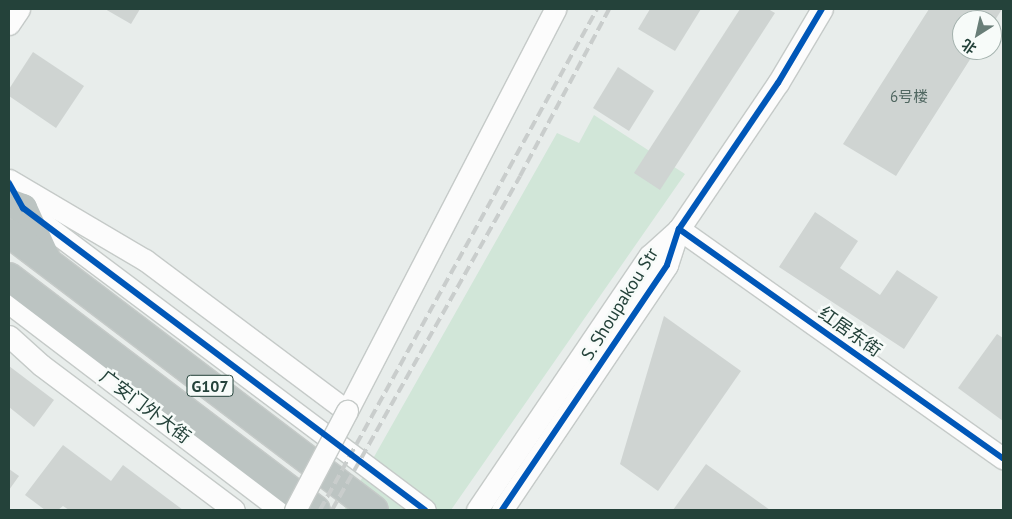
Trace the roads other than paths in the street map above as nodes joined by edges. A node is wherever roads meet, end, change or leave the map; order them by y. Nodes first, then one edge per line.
1 (19, 9) edge
2 (554, 9) edge
3 (822, 9) edge
4 (9, 24) edge
5 (9, 181) edge
6 (16, 206) edge
7 (679, 229) junction
8 (9, 233) edge
9 (47, 263) junction
10 (9, 277) edge
11 (9, 303) edge
12 (9, 336) edge
13 (347, 411) junction
14 (1003, 458) edge
15 (234, 510) edge
16 (281, 510) edge
17 (295, 510) edge
18 (316, 510) edge
19 (374, 510) edge
20 (425, 510) edge
21 (478, 510) edge
22 (502, 510) edge

1 - 4 street
2 - 13 street
3 - 7 street, S. Shoupakou Str
5 - 6 street
5 - 13 street
6 - 9 highway
6 - 20 street
7 - 14 street, 红居东街
7 - 21 street, S. Shoupakou Str
7 - 22 street, S. Shoupakou Str
8 - 9 highway, G107
9 - 19 highway, G107
10 - 18 highway, G107
11 - 16 street, 广安门外大街
12 - 15 street
13 - 17 street, bridge

